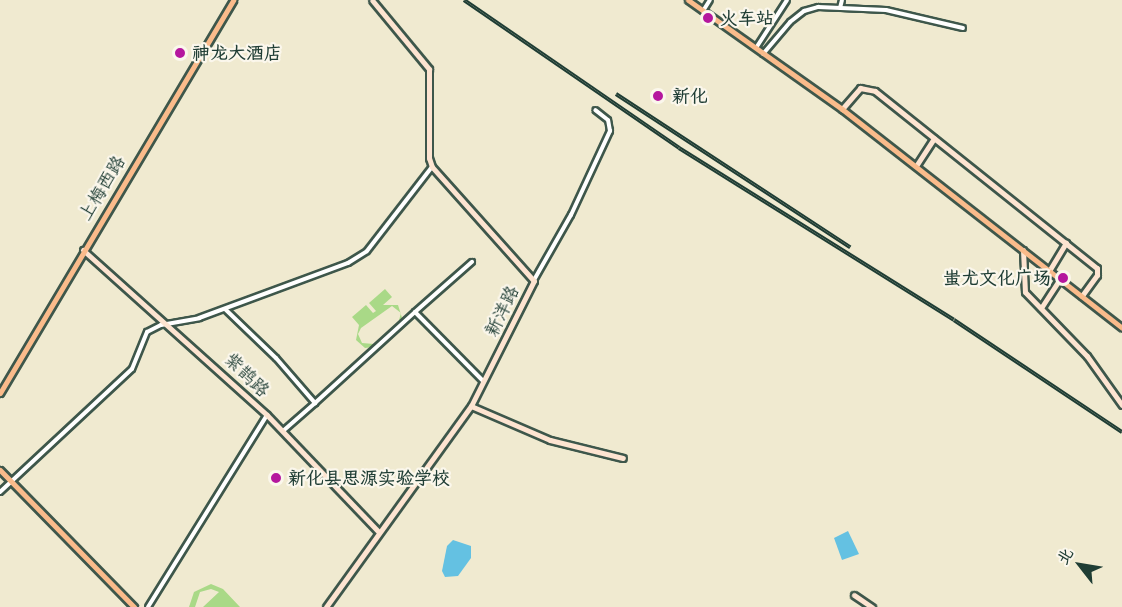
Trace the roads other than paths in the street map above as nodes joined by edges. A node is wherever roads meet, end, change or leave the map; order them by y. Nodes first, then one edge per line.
1 (232, 0) edge
2 (372, 0) edge
3 (688, 0) edge
4 (710, 0) edge
5 (787, 0) edge
6 (842, 0) edge
7 (840, 8) junction
8 (703, 11) junction
9 (963, 28) dead end
10 (756, 48) junction
11 (764, 54) junction
12 (842, 109) junction
13 (594, 110) dead end
14 (934, 138) junction
15 (916, 166) junction
16 (432, 167) junction
17 (1066, 243) junction
18 (83, 250) junction
19 (1023, 250) junction
20 (472, 262) dead end
21 (1049, 271) junction
22 (1060, 279) junction
23 (534, 281) junction
24 (1082, 296) junction
25 (1041, 308) junction
26 (225, 309) junction
27 (416, 312) junction
28 (168, 323) junction
29 (1122, 328) edge
30 (485, 382) junction
31 (0, 393) edge
32 (315, 403) junction
33 (1122, 405) edge
34 (471, 406) junction
35 (267, 415) junction
36 (283, 432) junction
37 (623, 458) dead end
38 (0, 470) edge
39 (14, 482) junction
40 (0, 492) edge
41 (380, 532) junction
42 (854, 595) dead end
43 (134, 607) edge
44 (148, 607) edge
45 (326, 607) edge
46 (872, 607) edge

1 - 18 main road, 上梅西路
2 - 16 street
3 - 8 main road
4 - 8 street
5 - 10 street
6 - 7 street
7 - 9 street
7 - 11 street
8 - 10 main road
10 - 11 main road
11 - 12 main road
12 - 14 street
12 - 15 main road
13 - 23 street
14 - 15 street
14 - 17 street
15 - 19 main road
16 - 23 street, 新洋路
16 - 26 street
17 - 21 street
17 - 24 street
18 - 28 street, 紫鹊路
18 - 31 main road, 上梅西路
19 - 21 main road
19 - 25 street
20 - 27 street
21 - 22 main road
22 - 24 main road
22 - 25 street
23 - 30 street, 新洋路
24 - 29 main road
25 - 33 street
26 - 28 street
26 - 32 street
27 - 30 street
27 - 32 street
28 - 35 street, 紫鹊路
28 - 39 street
30 - 34 street, 新洋路
32 - 36 street
34 - 37 street
34 - 41 street, 新洋路
35 - 36 street, 紫鹊路
35 - 44 street
36 - 41 street, 紫鹊路
38 - 39 main road
39 - 40 street
39 - 43 main road
41 - 45 street, 新洋路
42 - 46 street

